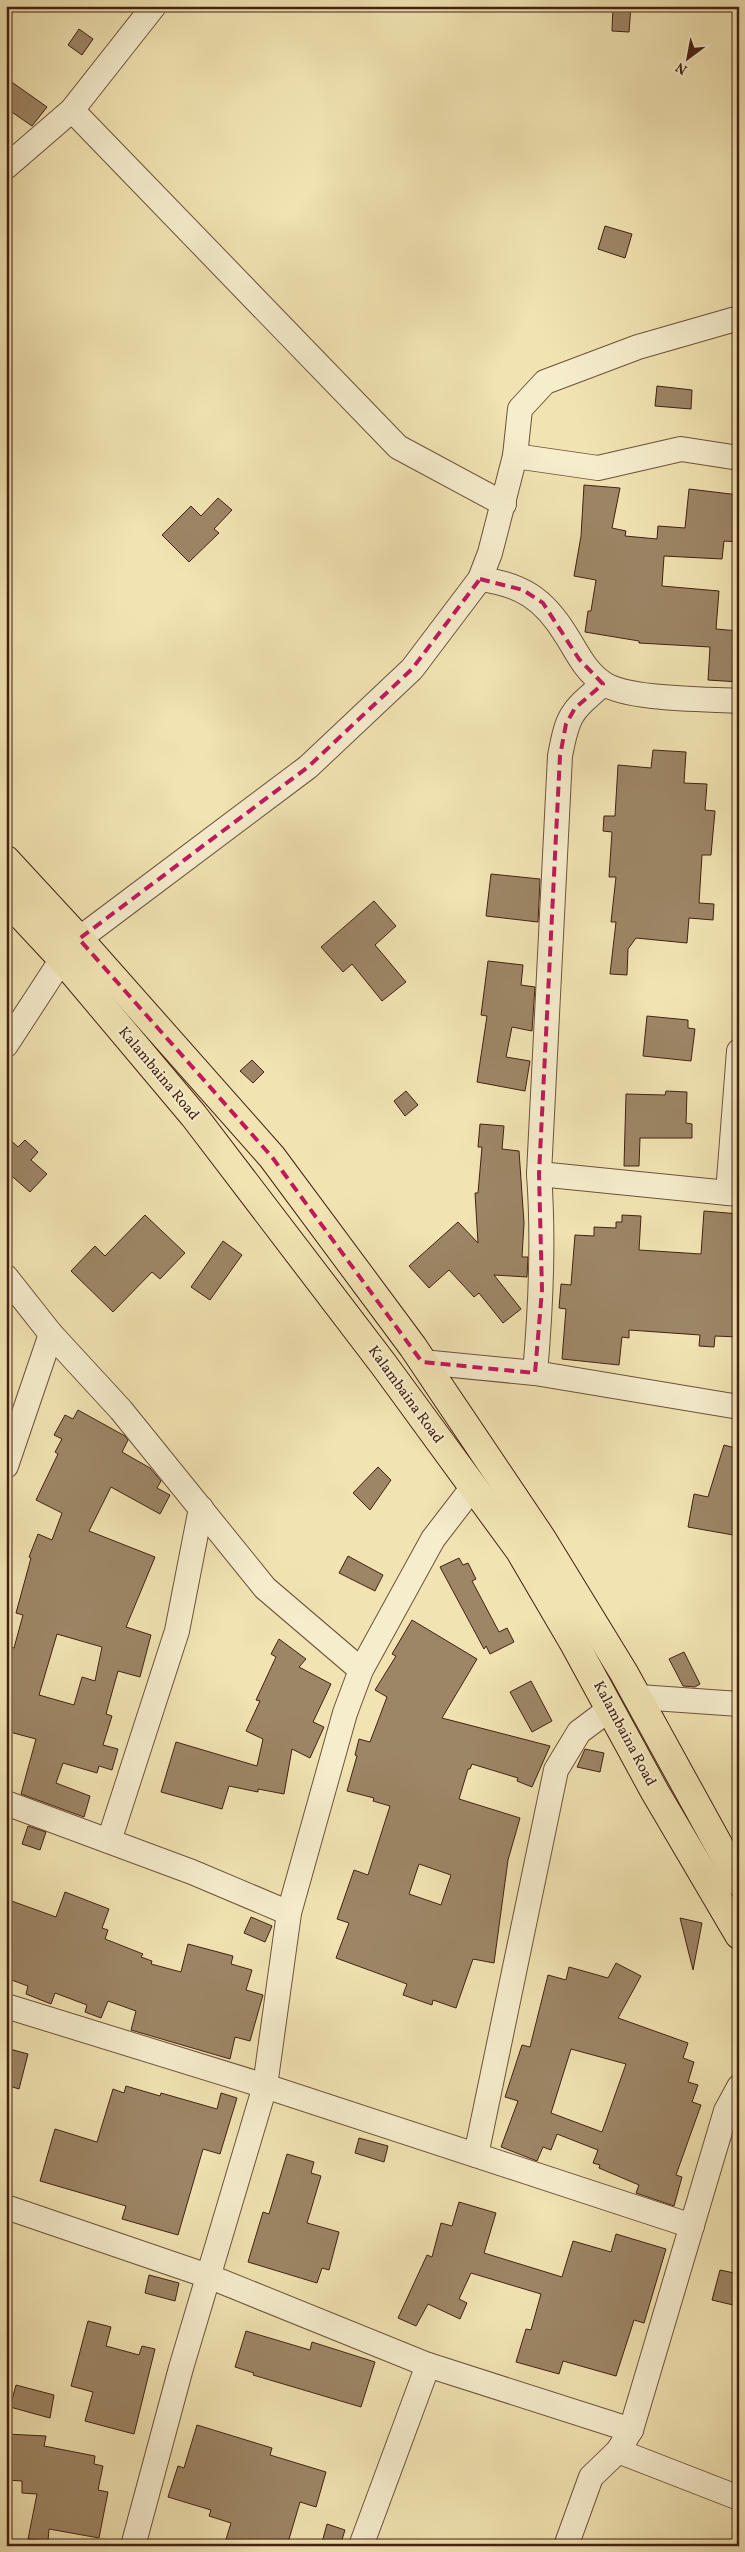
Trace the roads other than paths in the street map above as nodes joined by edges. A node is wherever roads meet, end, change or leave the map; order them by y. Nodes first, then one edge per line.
1 (154, 6) edge
2 (72, 110) junction
3 (6, 167) edge
4 (739, 318) edge
5 (516, 456) junction
6 (739, 458) edge
7 (504, 504) junction
8 (480, 579) junction
9 (603, 684) junction
10 (739, 701) edge
11 (6, 860) edge
12 (6, 899) edge
13 (66, 950) junction
14 (6, 1045) edge
15 (739, 1051) edge
16 (539, 1174) junction
17 (733, 1193) edge
18 (6, 1276) edge
19 (51, 1334) junction
20 (422, 1362) junction
21 (535, 1373) junction
22 (739, 1406) edge
23 (6, 1466) edge
24 (473, 1487) junction
25 (201, 1508) junction
26 (361, 1670) junction
27 (638, 1697) junction
28 (739, 1704) edge
29 (611, 1708) junction
30 (6, 1803) edge
31 (108, 1841) junction
32 (739, 1882) edge
33 (289, 1913) junction
34 (739, 1935) edge
35 (6, 2006) edge
36 (265, 2086) junction
37 (739, 2087) edge
38 (476, 2155) junction
39 (6, 2207) edge
40 (692, 2226) junction
41 (208, 2276) junction
42 (428, 2365) junction
43 (632, 2430) junction
44 (618, 2451) junction
45 (739, 2498) edge
46 (133, 2546) edge
47 (361, 2546) edge
48 (566, 2546) edge

1 - 2 street
2 - 3 street
2 - 7 street
4 - 5 street
5 - 6 street
5 - 7 street
7 - 8 street
8 - 9 street
8 - 13 street
9 - 10 street
9 - 16 street
11 - 13 main road, Kalambaina Road
12 - 13 main road, Kalambaina Road
13 - 14 street
13 - 20 main road, Kalambaina Road
13 - 24 main road, Kalambaina Road
15 - 17 street
16 - 17 street
16 - 21 street
18 - 19 street
19 - 23 street
19 - 25 street
20 - 21 street
20 - 27 main road, Kalambaina Road
21 - 22 street
24 - 26 street
24 - 29 main road, Kalambaina Road
25 - 26 street
25 - 31 street
26 - 33 street
27 - 28 street
27 - 32 main road, Kalambaina Road
29 - 34 main road, Kalambaina Road
29 - 38 street
30 - 31 street
31 - 33 street
33 - 36 street
35 - 36 street
36 - 38 street
36 - 41 street
37 - 40 street
38 - 40 street
39 - 41 street
40 - 43 street
41 - 42 street
41 - 46 street
42 - 43 street
42 - 47 street
43 - 44 street
44 - 45 street
44 - 48 street

